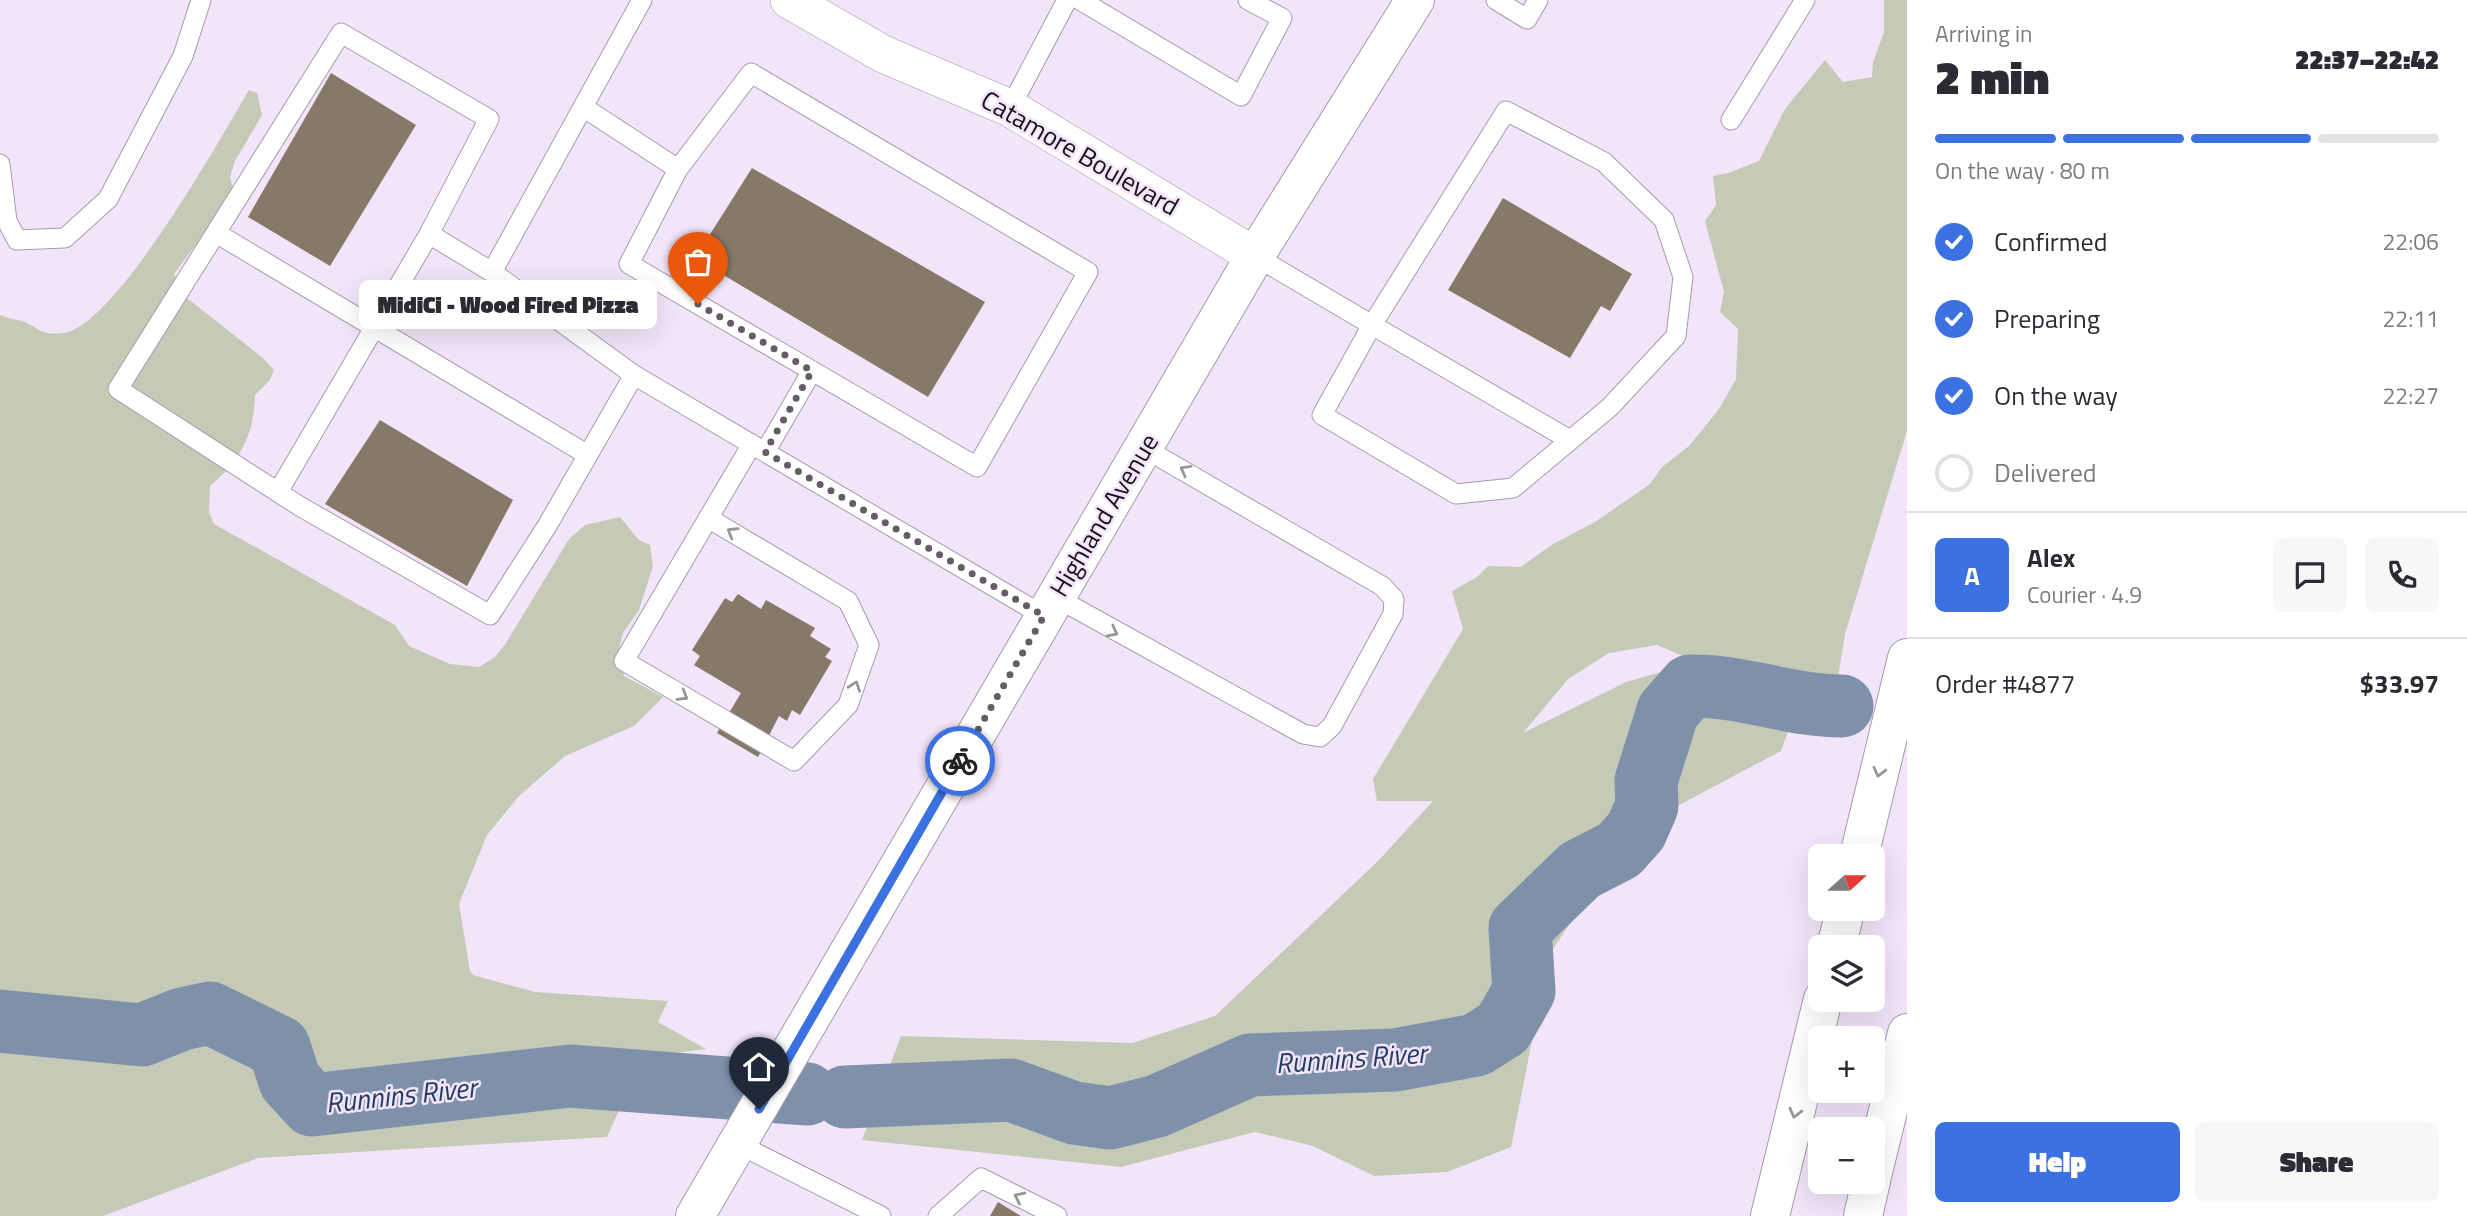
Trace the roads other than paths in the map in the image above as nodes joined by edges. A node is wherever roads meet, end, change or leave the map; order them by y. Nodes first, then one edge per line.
1 (201, 0) edge
2 (642, 0) edge
3 (789, 0) edge
4 (1067, 0) edge
5 (1080, 0) edge
6 (1248, 0) edge
7 (1415, 0) edge
8 (1496, 0) edge
9 (1538, 0) edge
10 (1805, 0) edge
11 (583, 107) junction
12 (1010, 107) junction
13 (1731, 120) dead end
14 (0, 164) edge
15 (678, 169) junction
16 (216, 233) junction
17 (429, 234) junction
18 (1255, 256) junction
19 (492, 272) junction
20 (1372, 325) junction
21 (374, 328) junction
22 (812, 371) junction
23 (634, 375) junction
24 (1570, 440) junction
25 (758, 448) junction
26 (1144, 448) junction
27 (588, 455) junction
28 (278, 492) junction
29 (708, 518) junction
30 (1049, 607) junction
31 (1907, 658) edge
32 (1862, 844) edge
33 (1820, 1012) edge
34 (1907, 1033) edge
35 (1885, 1125) edge
36 (738, 1144) junction
37 (1868, 1194) edge
38 (695, 1216) edge
39 (881, 1216) edge
40 (937, 1216) edge
41 (1057, 1216) edge
42 (1770, 1216) edge
43 (1863, 1216) edge

1 - 14 lane
2 - 11 lane
3 - 12 street, Catamore Boulevard
4 - 12 lane
5 - 6 lane
7 - 18 main road, Highland Avenue
8 - 9 lane
10 - 13 lane
11 - 15 lane
11 - 19 lane
12 - 18 street, Catamore Boulevard
15 - 22 lane
15 - 22 lane
16 - 17 lane
16 - 21 lane
16 - 28 lane
17 - 19 lane
17 - 21 lane
18 - 20 lane
18 - 26 main road, Highland Avenue
19 - 23 lane
20 - 24 lane
20 - 24 lane
20 - 24 lane
21 - 27 lane
21 - 28 lane
22 - 25 lane
23 - 25 lane
23 - 27 lane
25 - 29 lane
25 - 30 lane
26 - 30 main road, Highland Avenue
30 -> 26 lane
27 - 28 lane
29 -> 29 lane
30 - 36 main road, Highland Avenue
31 -> 32 main road
33 -> 42 main road
34 - 35 main road
36 - 38 main road, Highland Avenue
36 - 39 lane
37 - 43 main road
41 -> 40 lane

